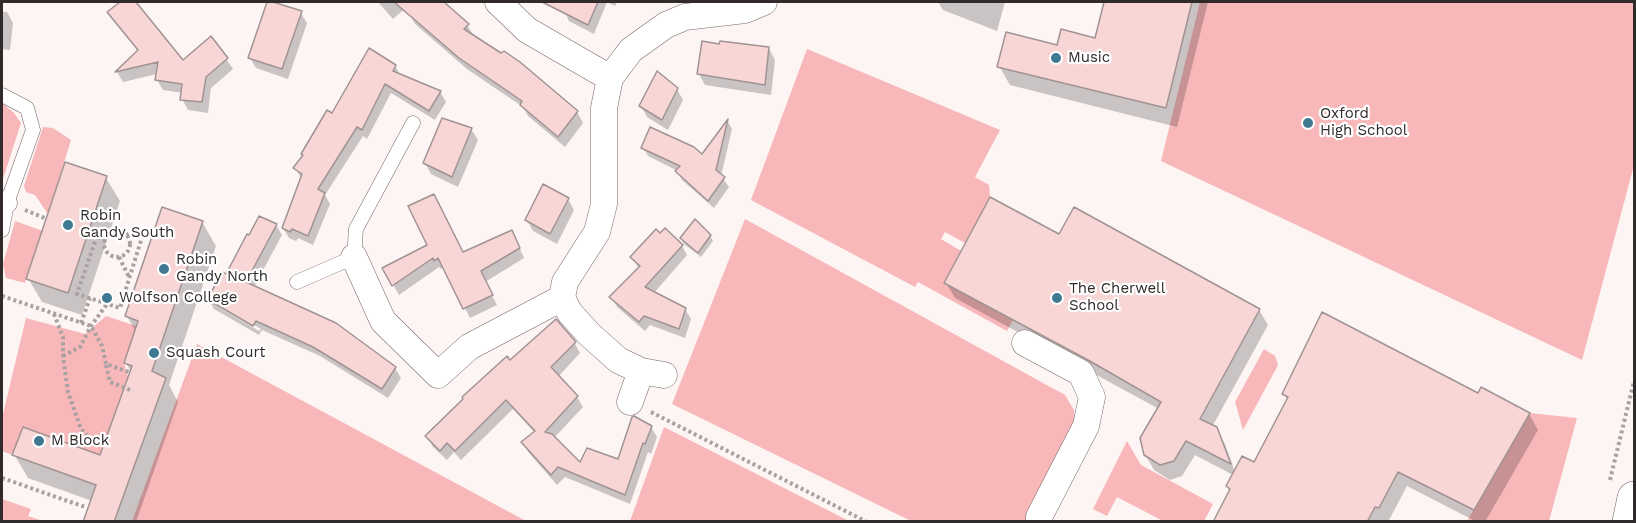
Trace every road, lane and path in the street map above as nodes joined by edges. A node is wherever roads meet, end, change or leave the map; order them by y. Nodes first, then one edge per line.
1 (498, 2) edge
2 (764, 2) edge
3 (610, 78) junction
4 (2, 95) edge
5 (413, 123) dead end
6 (4, 202) edge
7 (2, 230) edge
8 (88, 233) dead end
9 (143, 234) junction
10 (126, 235) junction
11 (97, 236) junction
12 (149, 236) dead end
13 (106, 240) junction
14 (119, 257) junction
15 (354, 257) junction
16 (129, 277) junction
17 (297, 282) dead end
18 (2, 296) edge
19 (90, 298) junction
20 (562, 298) junction
21 (107, 304) junction
22 (53, 313) junction
23 (81, 323) junction
24 (91, 326) junction
25 (1025, 343) dead end
26 (63, 357) junction
27 (106, 364) junction
28 (129, 372) dead end
29 (1635, 381) edge
30 (133, 391) dead end
31 (630, 402) dead end
32 (667, 419) dead end
33 (96, 445) dead end
34 (2, 478) edge
35 (1622, 491) edge
36 (85, 507) dead end
37 (867, 522) edge
38 (1039, 522) edge
39 (1629, 522) edge

1 - 3 street
2 - 3 street
3 - 20 street
4 - 6 lane
5 - 15 lane
6 - 7 lane
8 - 11 path
9 - 10 path
9 - 12 path
9 - 16 path
10 - 13 path
10 - 14 path
11 - 13 path
11 - 19 path
13 - 14 path
14 - 16 path
15 - 17 lane
15 - 20 street
16 - 21 path
18 - 22 path
19 - 21 path
19 - 23 path
20 - 31 street
21 - 24 path
22 - 23 path
22 - 26 path
23 - 24 path
24 - 26 path
24 - 27 path
25 - 38 street
26 - 33 path
27 - 28 path
27 - 30 path
29 - 35 path
32 - 37 path
34 - 36 path
35 - 39 main road

